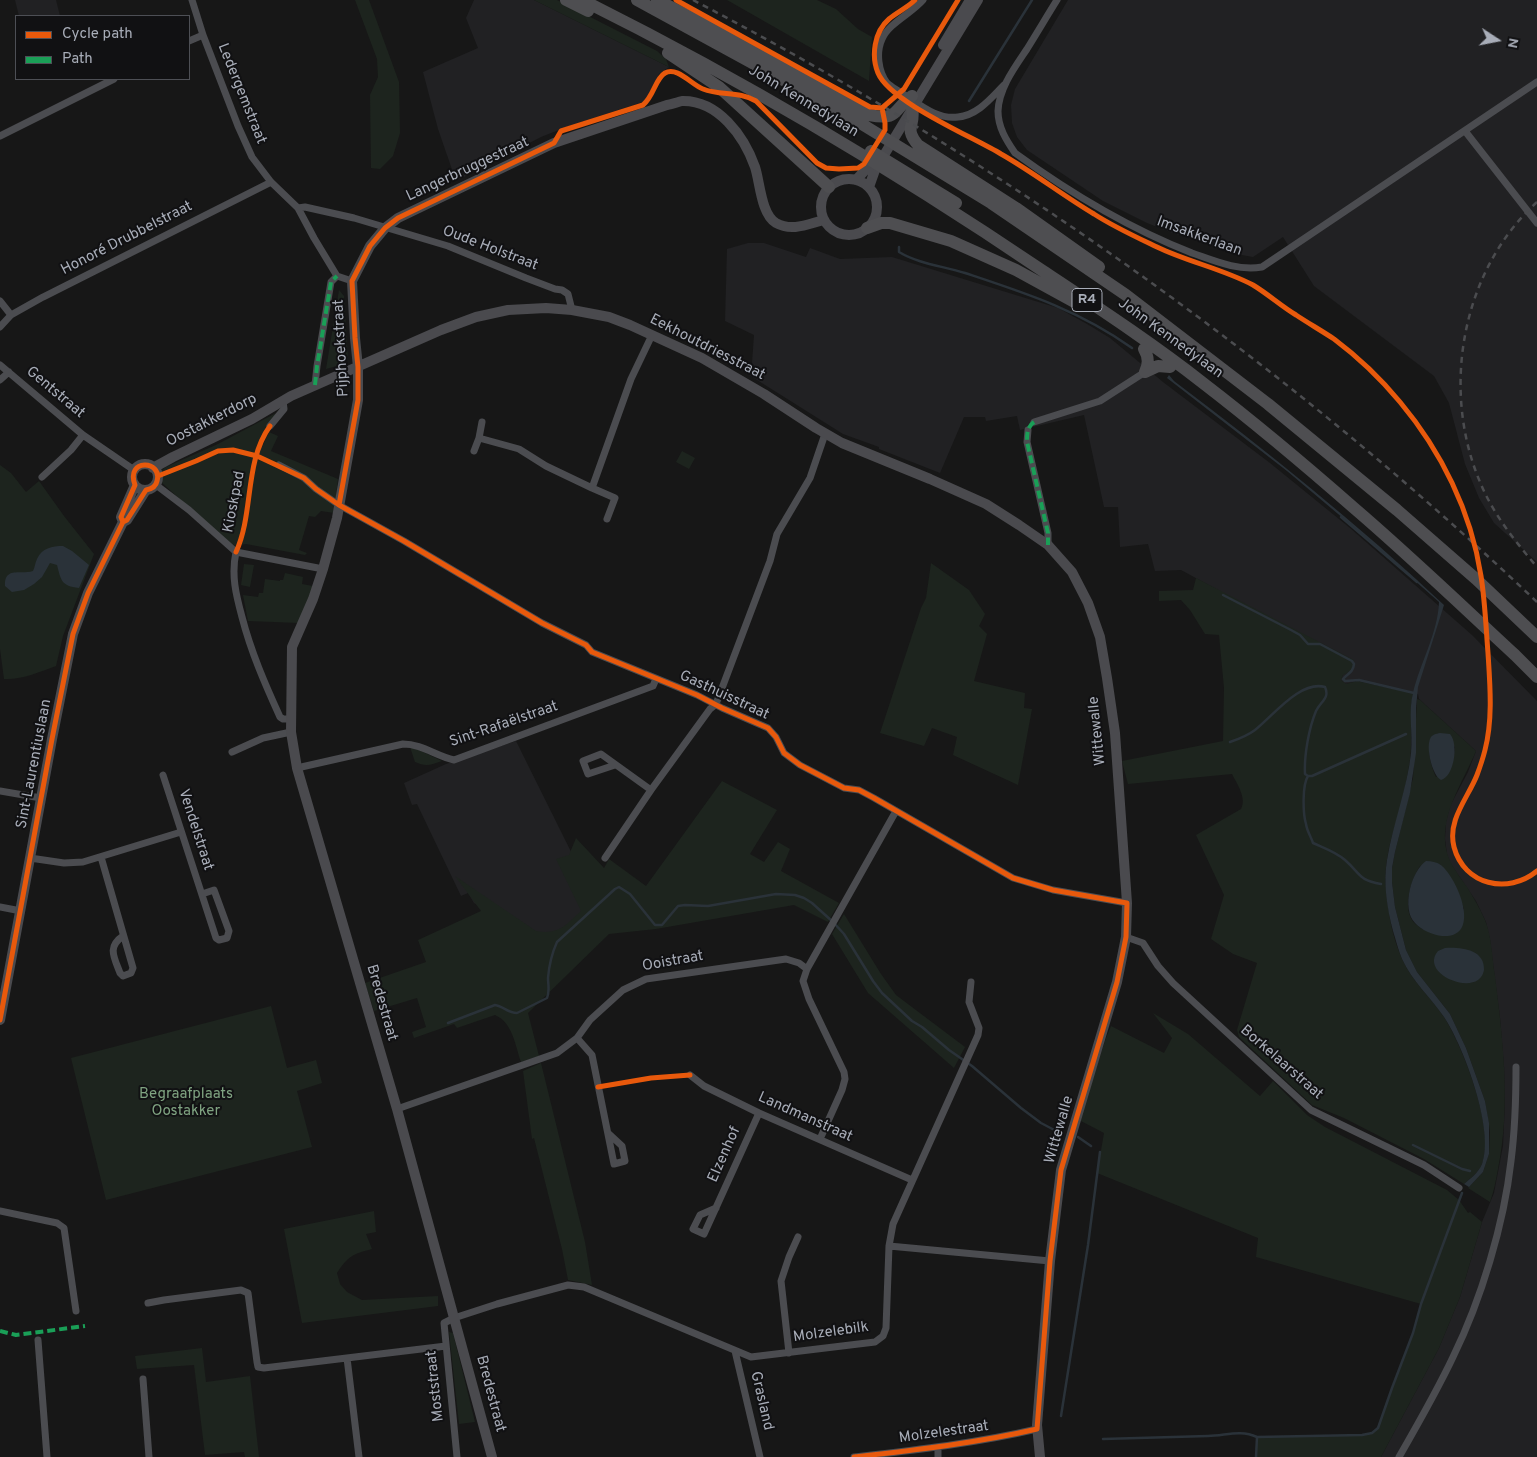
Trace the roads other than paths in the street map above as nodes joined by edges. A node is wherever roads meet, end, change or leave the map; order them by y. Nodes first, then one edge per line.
1 (192, 0) edge
2 (566, 0) edge
3 (582, 0) edge
4 (596, 0) edge
5 (637, 0) edge
6 (657, 0) edge
7 (923, 0) edge
8 (970, 0) edge
9 (978, 0) edge
10 (1057, 0) edge
11 (202, 34) junction
12 (190, 40) edge
13 (112, 80) edge
14 (1007, 81) junction
15 (1537, 82) edge
16 (914, 98) junction
17 (1465, 131) junction
18 (0, 136) edge
19 (872, 168) junction
20 (856, 180) junction
21 (271, 182) junction
22 (829, 187) junction
23 (869, 187) junction
24 (298, 208) junction
25 (824, 220) junction
26 (1537, 223) edge
27 (385, 228) junction
28 (867, 228) junction
29 (337, 276) junction
30 (352, 281) junction
31 (0, 301) edge
32 (572, 310) junction
33 (11, 315) junction
34 (0, 326) edge
35 (652, 335) junction
36 (1144, 349) junction
37 (0, 366) edge
38 (358, 367) junction
39 (1170, 367) junction
40 (9, 372) junction
41 (1145, 372) junction
42 (0, 380) edge
43 (315, 385) junction
44 (1212, 390) junction
45 (283, 401) junction
46 (1268, 404) junction
47 (482, 422) dead end
48 (1034, 422) dead end
49 (270, 426) dead end
50 (1028, 430) dead end
51 (825, 434) junction
52 (83, 435) junction
53 (479, 438) junction
54 (474, 451) dead end
55 (279, 465) dead end
56 (154, 468) junction
57 (134, 470) junction
58 (42, 477) dead end
59 (135, 485) junction
60 (156, 485) junction
61 (592, 488) junction
62 (146, 490) junction
63 (339, 505) junction
64 (607, 519) dead end
65 (123, 522) junction
66 (1048, 545) junction
67 (236, 552) junction
68 (323, 569) junction
69 (1537, 636) edge
70 (1537, 668) edge
71 (1537, 677) edge
72 (656, 679) junction
73 (716, 704) junction
74 (291, 719) junction
75 (291, 732) junction
76 (232, 752) dead end
77 (615, 765) dead end
78 (296, 768) junction
79 (163, 775) dead end
80 (651, 790) junction
81 (0, 791) edge
82 (41, 798) junction
83 (896, 811) junction
84 (181, 832) junction
85 (101, 857) junction
86 (30, 858) junction
87 (604, 858) dead end
88 (202, 894) junction
89 (1127, 903) junction
90 (0, 907) edge
91 (21, 911) junction
92 (123, 936) junction
93 (1126, 936) junction
94 (807, 969) junction
95 (971, 982) dead end
96 (0, 1020) edge
97 (577, 1038) junction
98 (1516, 1067) dead end
99 (690, 1075) dead end
100 (397, 1109) junction
101 (759, 1113) junction
102 (608, 1133) dead end
103 (820, 1139) junction
104 (912, 1180) junction
105 (1459, 1188) dead end
106 (716, 1208) dead end
107 (0, 1211) edge
108 (798, 1237) dead end
109 (889, 1246) junction
110 (1050, 1261) junction
111 (148, 1303) dead end
112 (76, 1310) dead end
113 (454, 1318) junction
114 (38, 1340) dead end
115 (446, 1346) junction
116 (735, 1351) junction
117 (789, 1353) junction
118 (347, 1358) junction
119 (143, 1379) dead end
120 (1037, 1429) junction
121 (938, 1447) junction
122 (47, 1457) edge
123 (149, 1457) edge
124 (359, 1457) edge
125 (457, 1457) edge
126 (492, 1457) edge
127 (760, 1457) edge
128 (854, 1457) edge
129 (938, 1457) edge
130 (1040, 1457) edge
131 (1400, 1457) edge

1 - 11 street, Ledergemstraat
2 - 22 highway
3 - 44 highway, John Kennedylaan / R4
4 - 70 highway, John Kennedylaan / R4
5 - 46 highway, John Kennedylaan / R4
6 - 16 highway
7 - 14 street
8 - 16 street
9 - 16 street
10 - 14 street
11 - 12 street
11 - 21 street, Ledergemstraat
13 - 18 street
14 - 17 street, Imsakkerlaan
15 - 17 street, Imsakkerlaan
16 - 19 street
16 - 46 highway
17 - 26 street
19 - 20 street
19 - 23 street
20 - 22 street
20 - 23 street
21 - 24 street, Ledergemstraat
21 - 33 street, Honoré Drubbelstraat
22 - 25 street
23 - 28 street
24 - 27 street
24 - 29 street, Ledergemstraat
25 - 27 street, Langerbruggestraat
25 - 28 street
27 - 30 street, Pijphoekstraat
27 - 32 street, Oude Holstraat
28 - 36 highway
29 - 30 street
29 - 43 street
30 - 38 street, Pijphoekstraat
31 - 33 street
32 - 35 street, Eekhoutdriesstraat
32 - 38 street, Eekhoutdriesstraat
33 - 34 street, Honoré Drubbelstraat
35 - 51 street, Eekhoutdriesstraat
35 - 61 street
36 - 39 highway
36 - 41 highway
37 - 40 street, Gentstraat
38 - 43 street, Oostakkerdorp
38 - 63 street, Pijphoekstraat
39 - 41 highway
39 - 44 highway
40 - 42 street, Gentstraat
40 - 52 street, Gentstraat
41 - 48 street
43 - 45 street, Oostakkerdorp
44 - 71 highway, John Kennedylaan / R4
45 - 49 street, Oostakkerdorp
45 - 56 street, Oostakkerdorp
46 - 69 highway, John Kennedylaan / R4
47 - 53 street
50 - 66 street
51 - 66 street, Eekhoutdriesstraat
51 - 73 street, Gasthuisstraat
52 - 57 street, Gentstraat
52 - 58 street, Gentstraat
53 - 54 street
53 - 61 street
55 - 63 street, Gasthuisstraat
56 - 57 street
56 - 60 street
57 - 59 street
59 - 62 street
59 - 65 street, Sint-Laurentiuslaan
60 - 62 street
60 - 67 street
61 - 64 street
62 - 65 street, Sint-Laurentiuslaan
63 - 68 street, Pijphoekstraat
63 - 72 street, Gasthuisstraat
65 - 82 street, Sint-Laurentiuslaan
66 - 89 street, Wittewalle
67 - 68 street
67 - 74 street
68 - 74 street, Pijphoekstraat
72 - 73 street, Gasthuisstraat
72 - 78 street, Sint-Rafaëlstraat
73 - 80 street
73 - 83 street, Gasthuisstraat
74 - 75 street, Bredestraat
75 - 76 street
75 - 78 street, Bredestraat
77 - 80 street
78 - 100 street, Bredestraat
79 - 84 street, Vendelstraat
80 - 87 street
81 - 82 street
82 - 86 street, Sint-Laurentiuslaan
83 - 89 street, Gasthuisstraat
83 - 94 street
84 - 85 street
84 - 88 street, Vendelstraat
85 - 86 street
85 - 92 street
86 - 91 street, Sint-Laurentiuslaan
88 - 88 street, Vendelstraat
89 - 93 street, Wittewalle
90 - 91 street
91 - 96 street, Sint-Laurentiuslaan
92 - 92 street
93 - 105 street, Borkelaarstraat
93 - 110 street, Wittewalle
94 - 97 street, Ooistraat
94 - 103 street
95 - 104 street, Molzelebilk
97 - 100 street, Ooistraat
97 - 102 street
98 - 131 street
99 - 101 street, Landmanstraat
100 - 113 street, Bredestraat
101 - 103 street, Landmanstraat
101 - 106 street, Elzenhof
103 - 104 street, Landmanstraat
104 - 109 street, Molzelebilk
107 - 112 street
108 - 117 street
109 - 110 street
109 - 117 street, Molzelebilk
110 - 120 street, Wittewalle
111 - 118 street
113 - 115 street, Moststraat
113 - 116 street, Molzelebilk
113 - 126 street, Bredestraat
114 - 122 street
115 - 118 street
115 - 125 street, Moststraat
116 - 117 street, Molzelebilk
116 - 127 street, Grasland
118 - 124 street
119 - 123 street
120 - 121 street, Molzelestraat
120 - 130 street, Wittewalle
121 - 128 street, Molzelestraat
121 - 129 street

